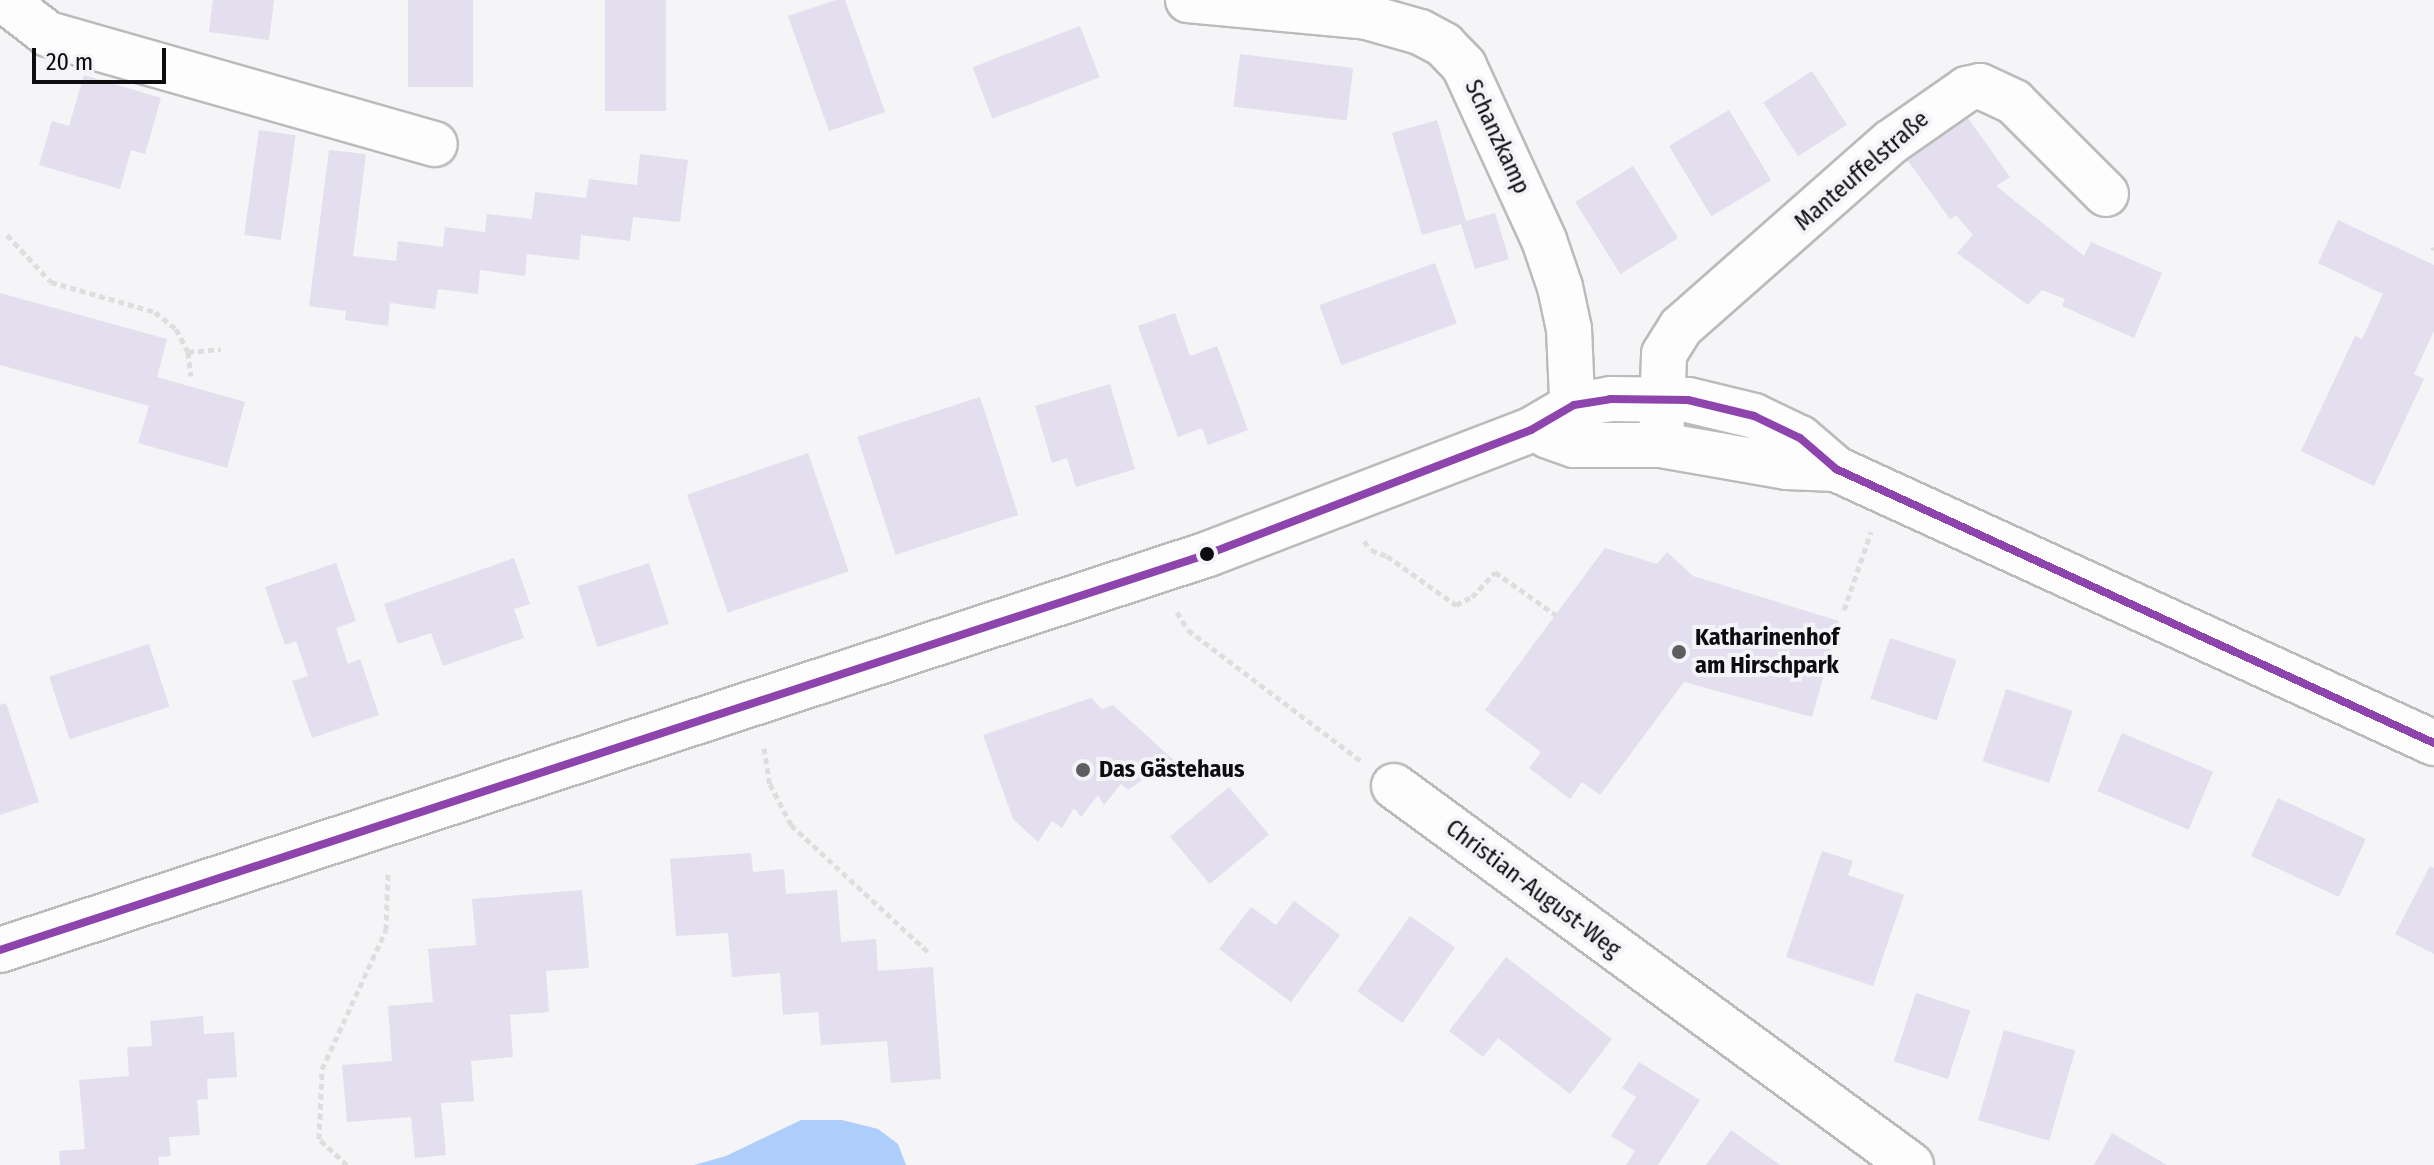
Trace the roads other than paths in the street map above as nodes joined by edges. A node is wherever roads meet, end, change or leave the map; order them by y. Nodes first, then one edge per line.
1 (4, 0) edge
2 (1188, 0) edge
3 (435, 144) dead end
4 (2106, 194) dead end
5 (1660, 398) junction
6 (1574, 425) junction
7 (1661, 445) junction
8 (1836, 469) junction
9 (2434, 743) edge
10 (1394, 786) road end
11 (0, 950) edge
12 (1911, 1165) edge

1 - 3 street
2 - 6 street, Schanzkamp
4 - 5 street, Manteuffelstraße
5 - 6 street
5 - 7 street, Manteuffelstraße
5 - 8 street
6 - 7 street
6 - 11 street
7 - 8 street
8 - 9 street
10 - 12 street, Christian-August-Weg

